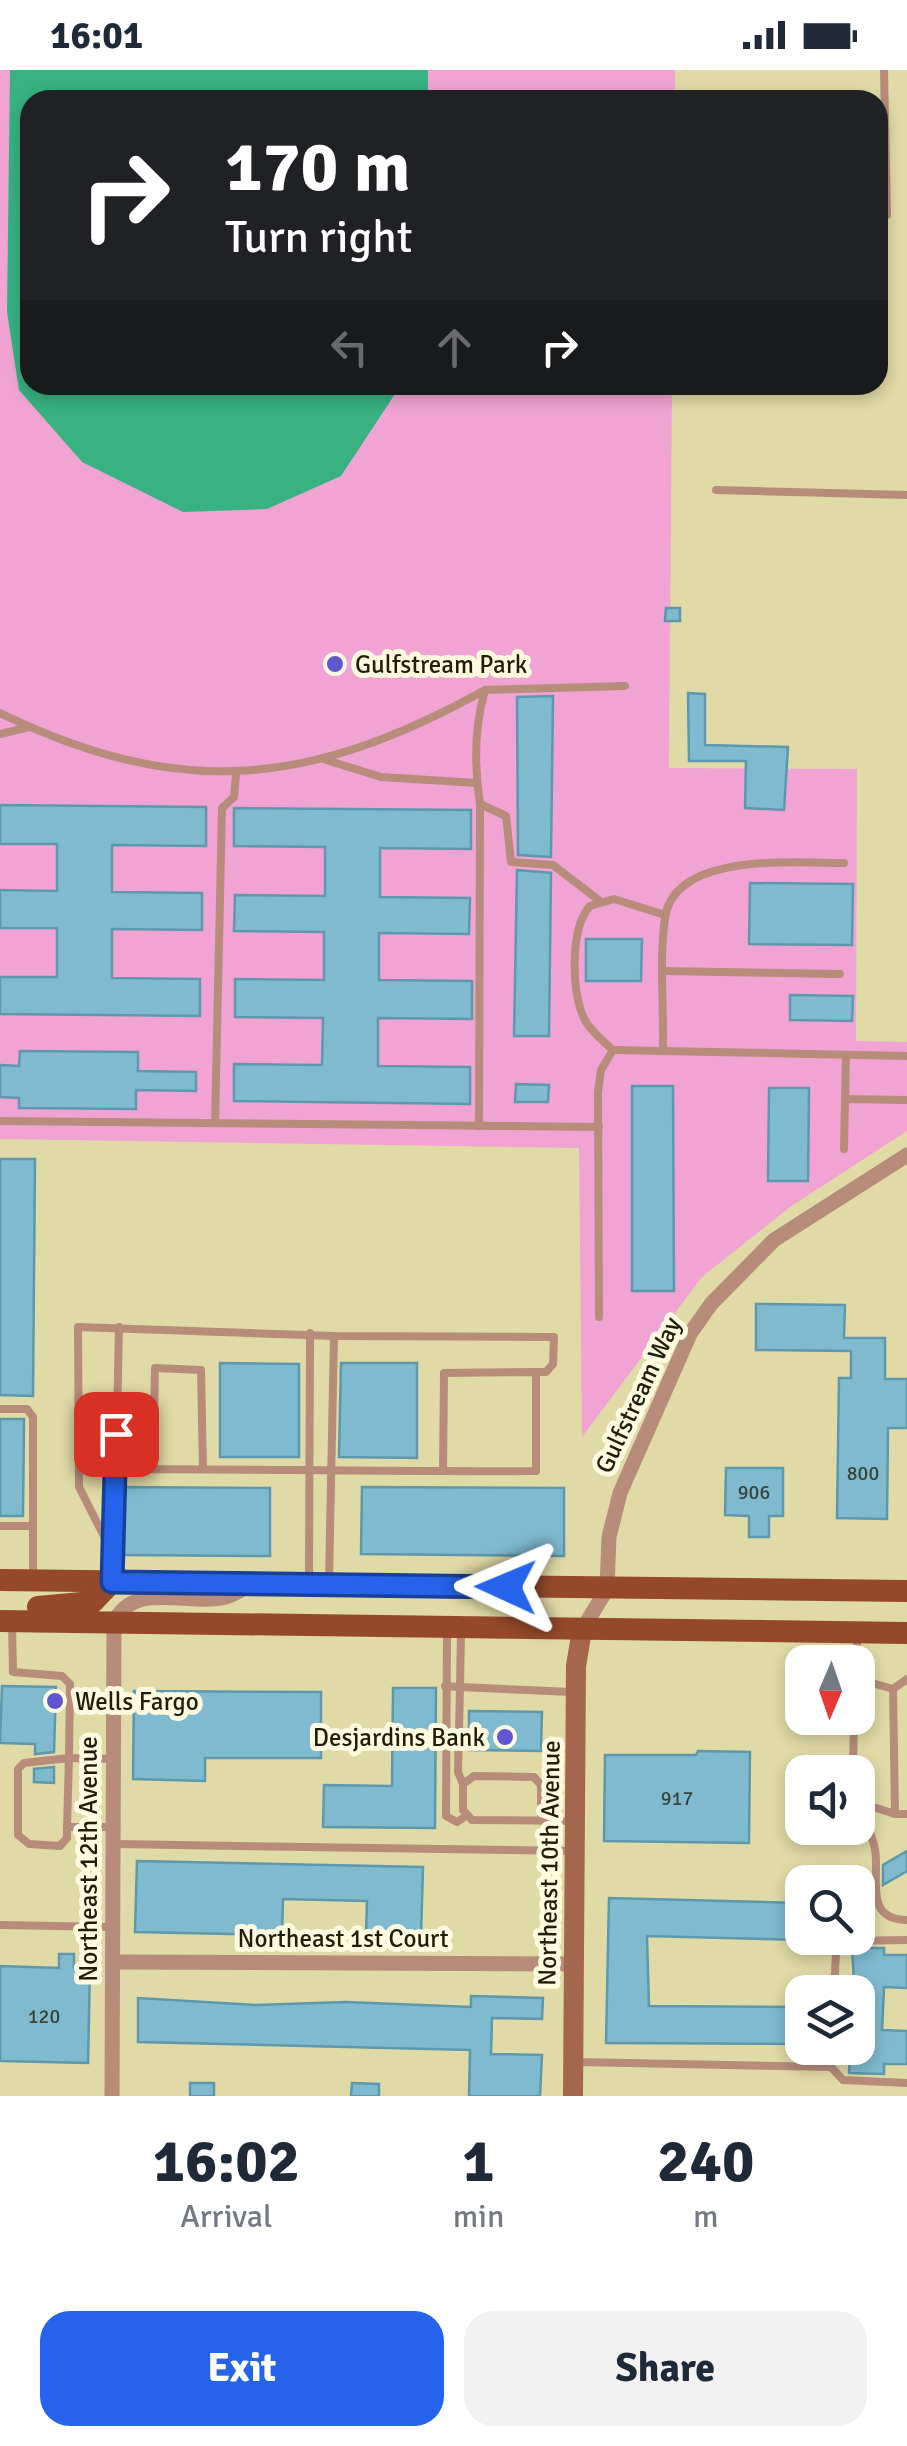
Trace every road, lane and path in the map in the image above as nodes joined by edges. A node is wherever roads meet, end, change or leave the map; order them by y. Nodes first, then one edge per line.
1 (716, 490) dead end
2 (907, 495) edge
3 (625, 686) dead end
4 (485, 690) junction
5 (0, 713) edge
6 (29, 727) junction
7 (0, 734) edge
8 (326, 760) junction
9 (236, 774) junction
10 (477, 783) junction
11 (480, 804) junction
12 (844, 863) dead end
13 (600, 901) junction
14 (665, 915) junction
15 (664, 971) junction
16 (840, 974) dead end
17 (613, 1050) junction
18 (663, 1050) junction
19 (846, 1055) junction
20 (907, 1056) edge
21 (845, 1099) junction
22 (906, 1100) edge
23 (0, 1121) edge
24 (216, 1123) junction
25 (479, 1126) junction
26 (598, 1127) junction
27 (844, 1149) dead end
28 (907, 1155) edge
29 (600, 1317) dead end
30 (119, 1327) junction
31 (310, 1333) junction
32 (334, 1336) junction
33 (536, 1372) junction
34 (0, 1409) edge
35 (116, 1469) junction
36 (153, 1469) junction
37 (203, 1469) junction
38 (332, 1469) junction
39 (309, 1470) junction
40 (443, 1471) junction
41 (0, 1526) edge
42 (33, 1526) junction
43 (115, 1558) junction
44 (0, 1580) edge
45 (32, 1581) junction
46 (112, 1582) junction
47 (259, 1582) junction
48 (319, 1582) junction
49 (607, 1589) junction
50 (907, 1591) edge
51 (4, 1616) edge
52 (114, 1622) junction
53 (454, 1628) junction
54 (582, 1630) junction
55 (857, 1632) junction
56 (907, 1632) edge
57 (857, 1645) edge
58 (907, 1679) edge
59 (875, 1683) edge
60 (445, 1686) junction
61 (460, 1687) junction
62 (893, 1689) junction
63 (576, 1692) junction
64 (69, 1758) junction
65 (114, 1759) junction
66 (463, 1784) junction
67 (875, 1808) edge
68 (894, 1814) junction
69 (907, 1814) edge
70 (466, 1816) junction
71 (541, 1821) junction
72 (575, 1821) junction
73 (68, 1827) junction
74 (114, 1836) junction
75 (873, 1845) edge
76 (574, 1851) junction
77 (907, 1920) edge
78 (0, 1924) edge
79 (114, 1927) junction
80 (907, 1940) edge
81 (113, 1962) junction
82 (573, 1964) junction
83 (835, 1975) edge
84 (573, 2062) junction
85 (831, 2065) edge
86 (831, 2068) junction
87 (907, 2082) edge
88 (112, 2096) edge
89 (572, 2096) edge

1 - 2 lane
3 - 4 lane
4 - 8 lane
4 - 10 lane
5 - 6 lane
6 - 7 lane
6 - 9 lane
8 - 9 lane
8 - 10 lane
9 - 24 lane
10 - 11 lane
11 - 13 lane
11 - 25 lane
12 - 14 lane
13 - 14 lane
13 - 17 lane
14 - 15 lane
15 - 16 lane
15 - 18 lane
17 - 18 lane
17 - 26 lane
18 - 19 lane
19 - 20 lane
19 - 21 lane
21 - 22 lane
21 - 27 lane
23 - 24 lane
24 - 25 lane
25 - 26 lane
26 - 29 lane
28 - 49 street, Gulfstream Way
30 - 31 lane
30 - 35 lane
30 - 43 lane
31 - 32 lane
31 - 39 lane
32 - 33 lane
32 - 38 lane
33 - 40 lane
33 - 40 lane
34 - 42 lane
35 - 36 lane
35 - 43 lane
36 - 37 lane
36 - 37 lane
37 - 39 lane
38 - 39 lane
38 - 40 lane
38 - 48 lane
39 - 48 lane
41 - 42 lane
42 - 45 lane
43 - 46 lane
44 - 45 main road
45 - 46 main road
46 - 47 main road
46 - 51 main road
47 - 48 main road
47 - 52 street
48 - 49 main road
49 - 50 main road
49 - 54 street, Gulfstream Way
51 - 52 main road
51 - 64 lane
52 - 53 main road
52 - 65 street, Northeast 12th Avenue
53 - 54 main road
53 - 60 lane
53 - 61 lane
54 - 55 main road
54 - 63 street, Northeast 10th Avenue
55 - 56 main road
55 - 57 lane
58 - 62 lane
59 - 62 lane
60 - 61 lane
60 - 70 lane
61 - 63 lane
61 - 66 lane
62 - 68 lane
63 - 72 street, Northeast 10th Avenue
64 - 65 lane
64 - 73 lane
64 - 73 lane
65 - 74 street, Northeast 12th Avenue
66 - 70 lane
66 - 71 lane
67 - 68 lane
68 - 69 lane
70 - 71 lane
71 - 72 lane
72 - 76 street, Northeast 10th Avenue
73 - 74 lane
74 - 76 lane
74 - 79 street, Northeast 12th Avenue
75 - 77 lane
76 - 82 street, Northeast 10th Avenue
78 - 79 lane
79 - 81 street, Northeast 12th Avenue
80 - 83 lane
81 - 82 street, Northeast 1st Court
81 - 88 street, Northeast 12th Avenue
82 - 84 street, Northeast 10th Avenue
84 - 86 lane
84 - 89 street, Northeast 10th Avenue
85 - 86 lane
86 - 87 lane

